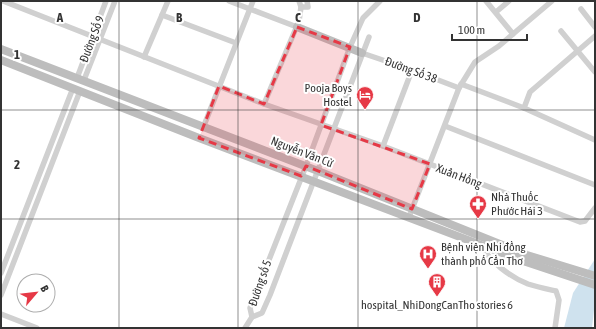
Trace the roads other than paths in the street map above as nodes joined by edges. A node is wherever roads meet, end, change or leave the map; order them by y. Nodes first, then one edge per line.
1 (4, 1) edge
2 (106, 1) edge
3 (115, 1) edge
4 (168, 1) edge
5 (229, 1) edge
6 (253, 1) edge
7 (300, 1) edge
8 (307, 1) edge
9 (380, 1) edge
10 (486, 1) edge
11 (509, 1) edge
12 (552, 1) edge
13 (301, 7) junction
14 (250, 9) junction
15 (581, 9) dead end
16 (496, 12) junction
17 (162, 15) junction
18 (297, 27) junction
19 (595, 27) edge
20 (561, 31) dead end
21 (513, 34) junction
22 (595, 36) edge
23 (92, 37) junction
24 (368, 37) dead end
25 (100, 40) junction
26 (236, 43) junction
27 (350, 47) junction
28 (1, 49) edge
29 (578, 50) junction
30 (362, 53) junction
31 (144, 57) junction
32 (1, 60) edge
33 (412, 70) junction
34 (595, 72) edge
35 (80, 79) junction
36 (219, 86) junction
37 (460, 86) junction
38 (76, 90) junction
39 (264, 104) junction
40 (524, 108) junction
41 (321, 125) junction
42 (445, 126) junction
43 (203, 128) junction
44 (333, 129) junction
45 (199, 138) junction
46 (595, 140) edge
47 (383, 146) junction
48 (430, 164) junction
49 (306, 166) junction
50 (318, 171) junction
51 (301, 176) junction
52 (313, 181) junction
53 (595, 185) edge
54 (595, 208) edge
55 (410, 213) junction
56 (480, 244) junction
57 (1, 254) edge
58 (7, 257) junction
59 (527, 258) junction
60 (14, 259) junction
61 (1, 273) edge
62 (595, 276) edge
63 (595, 285) edge
64 (1, 295) edge
65 (1, 314) edge
66 (252, 317) junction
67 (37, 328) edge
68 (245, 328) edge
69 (555, 328) edge

1 - 23 street, Xuân Hồng
2 - 23 street, Đường Số 9
3 - 25 street
4 - 17 street
5 - 14 street
6 - 14 street
7 - 13 street
8 - 13 street
9 - 27 street, Đường số 5
10 - 16 street
11 - 16 street
12 - 21 street
13 - 18 street
14 - 18 street
14 - 26 street
15 - 19 street
16 - 21 street
17 - 26 street
17 - 31 street
18 - 27 main road
18 - 39 street
20 - 29 street
21 - 37 street
22 - 29 street
23 - 25 street, Xuân Hồng
23 - 35 street, Đường Số 9
24 - 30 street, Đường số 5
25 - 31 street, Xuân Hồng
25 - 35 street
26 - 36 street
27 - 30 main road
27 - 41 street, Đường số 5
28 - 35 main road, Nguyễn Văn Cừ
29 - 34 street
29 - 40 street
30 - 33 street, Đường Số 38
30 - 44 street, Đường số 5
31 - 36 street, Xuân Hồng
32 - 38 main road, Nguyễn Văn Cừ
33 - 37 street, Đường Số 38
33 - 47 street
35 - 38 main road
35 - 43 main road, Nguyễn Văn Cừ
36 - 39 street, Xuân Hồng
36 - 43 street
37 - 40 street, Đường Số 38
37 - 42 street
38 - 45 main road, Nguyễn Văn Cừ
38 - 58 street
38 - 60 street
39 - 41 street, Xuân Hồng
40 - 46 street, Đường Số 38
41 - 44 street, Xuân Hồng
41 - 49 street, Đường số 5
42 - 48 street
42 - 53 street
43 - 45 main road
43 - 49 main road, Nguyễn Văn Cừ
44 - 47 street, Xuân Hồng
44 - 50 street, Đường số 5
45 - 51 main road, Nguyễn Văn Cừ
47 - 48 street, Xuân Hồng
48 - 54 street, Xuân Hồng
48 - 55 street
49 - 50 main road, Nguyễn Văn Cừ
49 - 51 street, Đường số 5
50 - 52 street, Đường số 5
50 - 55 main road, Nguyễn Văn Cừ
51 - 52 main road, Nguyễn Văn Cừ
51 - 66 street, Đường số 5
52 - 55 main road, Nguyễn Văn Cừ
52 - 66 street, Đường số 5
55 - 56 main road, Nguyễn Văn Cừ
55 - 59 main road, Nguyễn Văn Cừ
56 - 59 main road, Nguyễn Văn Cừ
56 - 69 street
57 - 58 street
58 - 60 street
58 - 61 street
59 - 62 main road, Nguyễn Văn Cừ
59 - 63 main road, Nguyễn Văn Cừ
60 - 64 street
65 - 67 street
66 - 68 street

